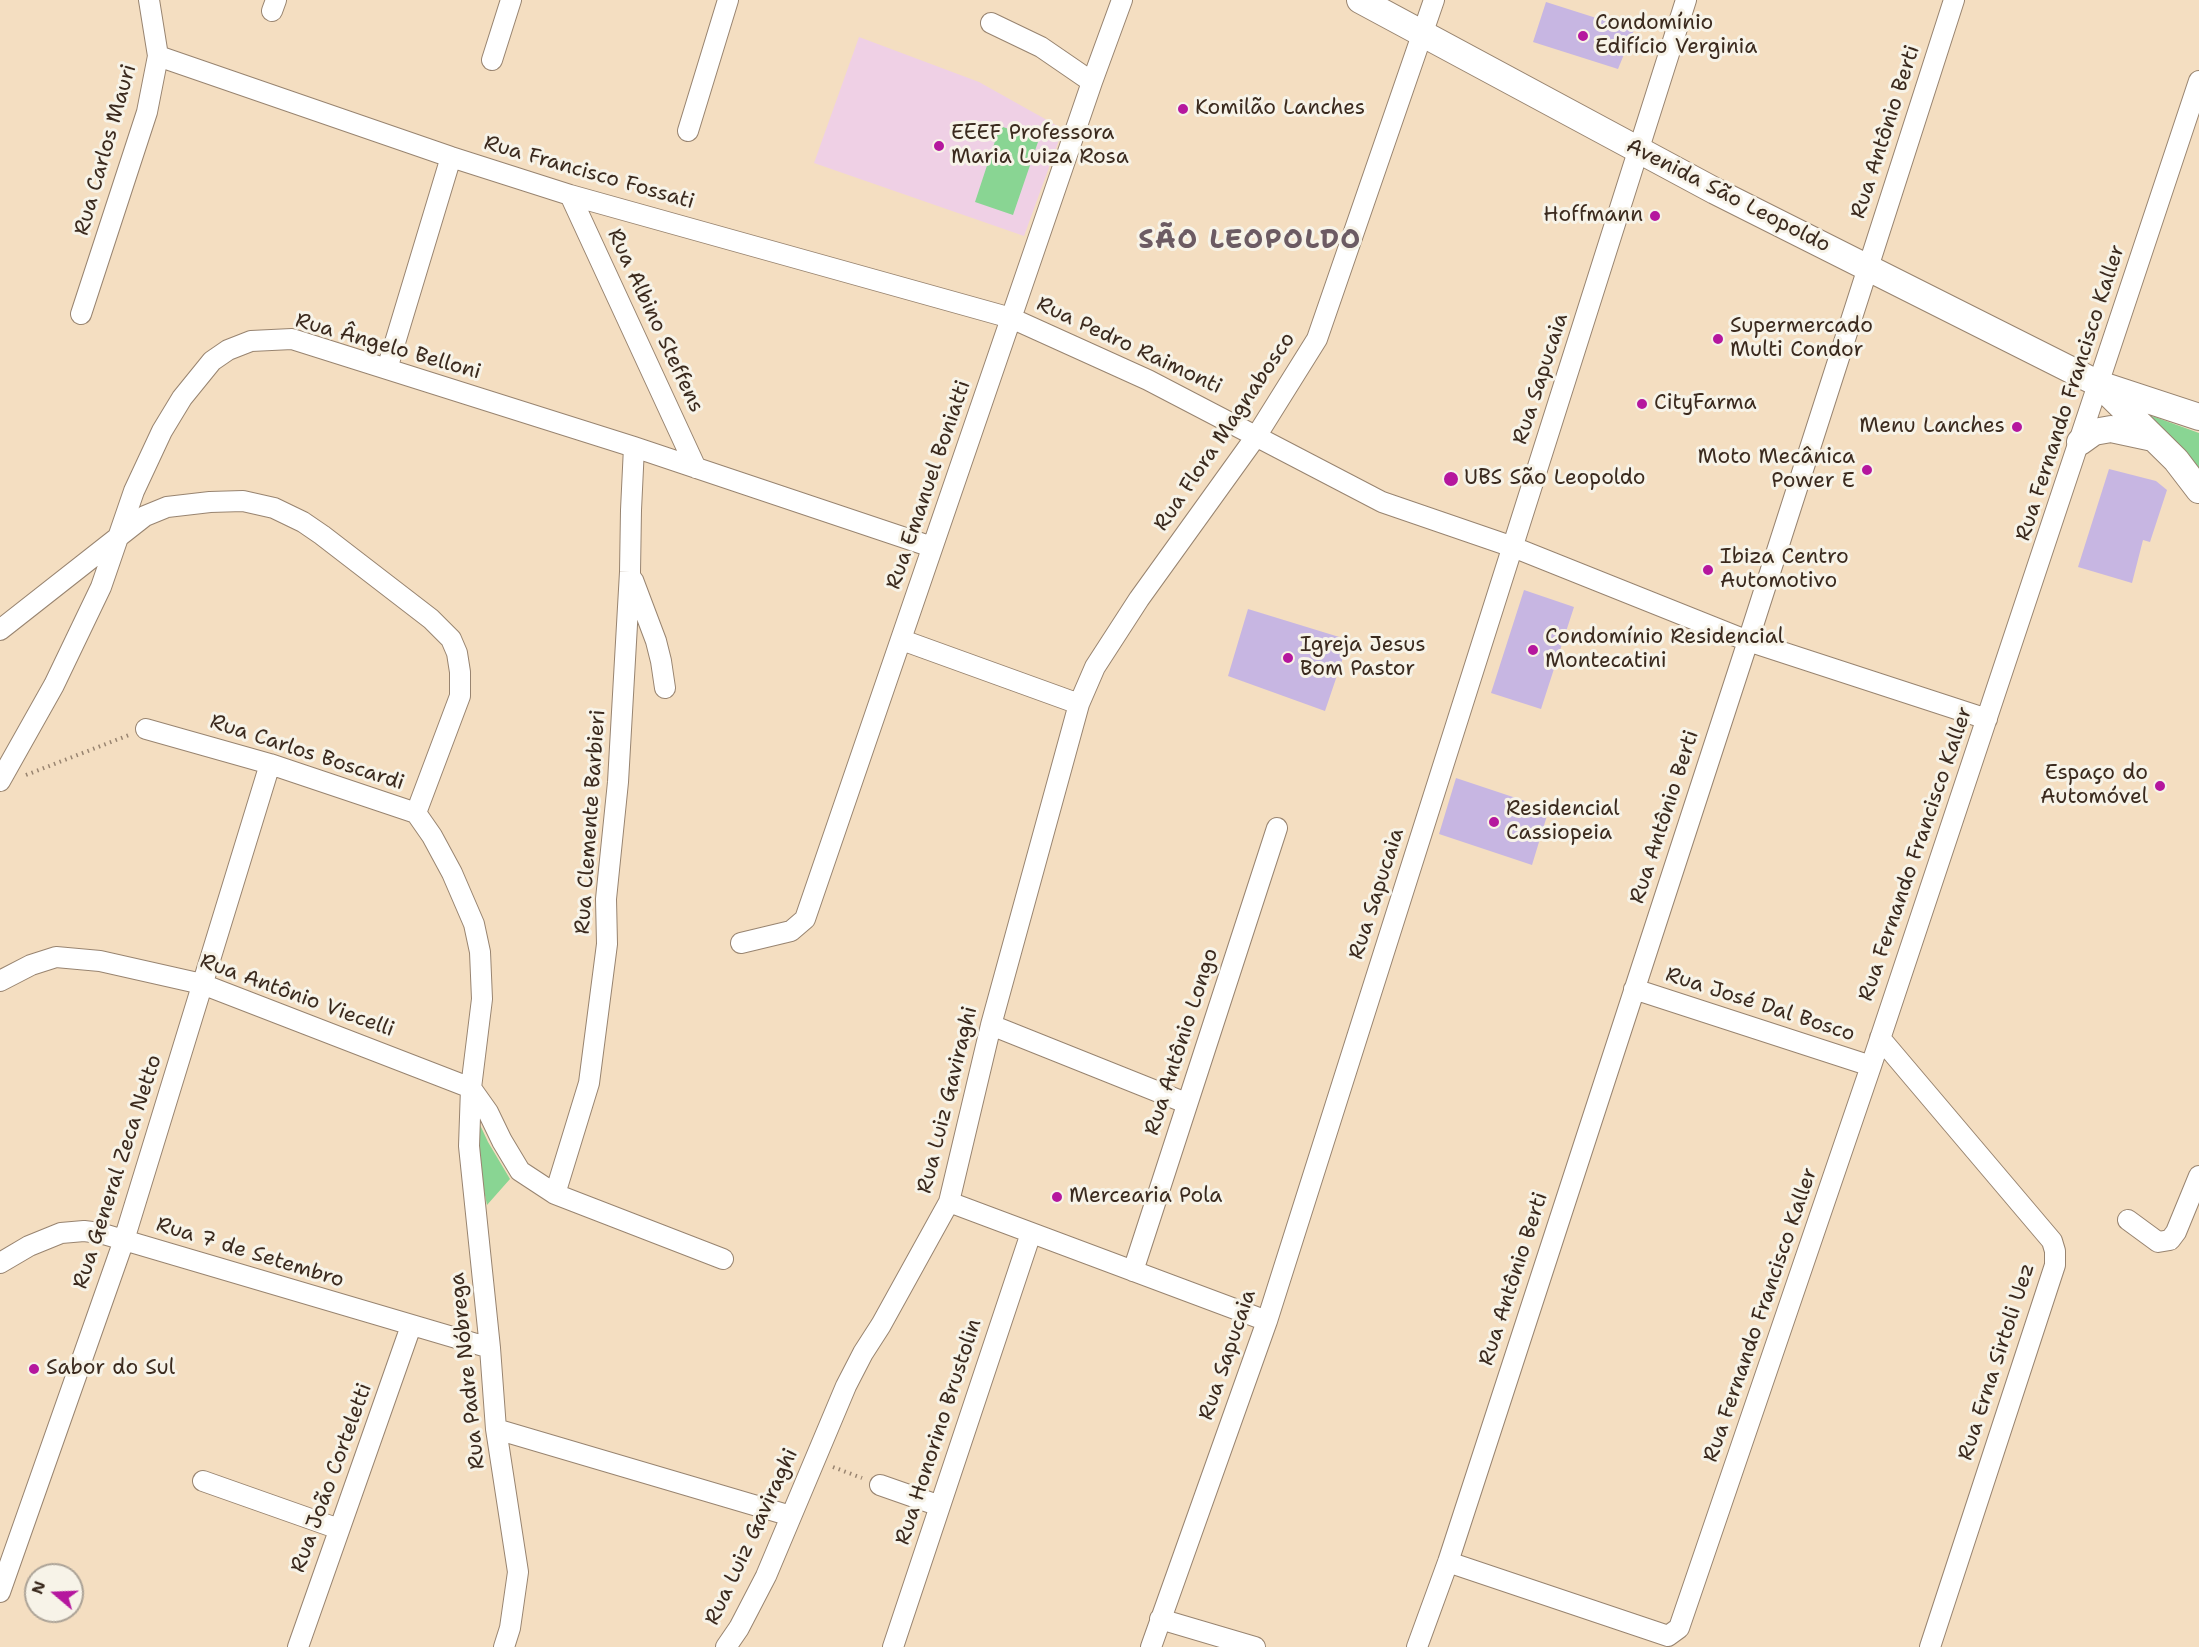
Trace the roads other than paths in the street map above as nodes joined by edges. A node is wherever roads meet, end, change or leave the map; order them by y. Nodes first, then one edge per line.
1 (149, 0) edge
2 (511, 0) edge
3 (728, 0) edge
4 (1122, 0) edge
5 (1360, 0) edge
6 (1434, 0) edge
7 (1686, 0) edge
8 (1954, 0) edge
9 (992, 24) dead end
10 (1423, 33) junction
11 (158, 56) junction
12 (492, 60) dead end
13 (2199, 81) edge
14 (1092, 82) junction
15 (688, 131) dead end
16 (1638, 151) junction
17 (451, 158) junction
18 (570, 195) junction
19 (1868, 267) junction
20 (81, 314) dead end
21 (1011, 318) junction
22 (387, 369) junction
23 (2099, 384) junction
24 (2199, 417) edge
25 (1257, 435) junction
26 (2153, 438) junction
27 (2080, 442) junction
28 (634, 447) junction
29 (696, 468) junction
30 (2199, 490) edge
31 (119, 536) junction
32 (933, 547) junction
33 (1513, 547) junction
34 (630, 572) junction
35 (0, 630) edge
36 (902, 640) junction
37 (1748, 641) junction
38 (665, 688) dead end
39 (1079, 704) junction
40 (1987, 719) junction
41 (146, 729) road end
42 (270, 764) junction
43 (0, 781) edge
44 (416, 813) junction
45 (1277, 828) dead end
46 (741, 943) dead end
47 (0, 981) edge
48 (202, 984) junction
49 (1634, 989) junction
50 (991, 1025) junction
51 (1880, 1038) junction
52 (1871, 1066) junction
53 (471, 1088) junction
54 (1186, 1103) junction
55 (2199, 1176) edge
56 (555, 1194) junction
57 (949, 1202) junction
58 (2128, 1220) dead end
59 (1031, 1233) junction
60 (124, 1240) junction
61 (723, 1259) dead end
62 (0, 1263) edge
63 (1133, 1271) junction
64 (1267, 1321) junction
65 (411, 1326) junction
66 (490, 1348) junction
67 (496, 1429) junction
68 (203, 1482) dead end
69 (880, 1485) road end
70 (940, 1506) junction
71 (791, 1516) junction
72 (339, 1529) junction
73 (21, 1530) junction
74 (0, 1544) edge
75 (1448, 1562) junction
76 (0, 1592) edge
77 (1160, 1619) junction
78 (298, 1647) edge
79 (504, 1647) edge
80 (726, 1647) edge
81 (893, 1647) edge
82 (1151, 1647) edge
83 (1255, 1647) edge
84 (1417, 1647) edge
85 (1930, 1647) edge

1 - 11 street, Rua Carlos Mauri
2 - 12 street
3 - 15 street
4 - 14 street, Rua Emanuel Boniatti
5 - 10 main road, Avenida São Leopoldo
6 - 10 street, Rua Flora Magnabosco
7 - 16 street, Rua Sapucaia
8 - 19 street, Rua Antônio Berti
9 - 14 street
10 - 16 main road, Avenida São Leopoldo
10 - 25 street, Rua Flora Magnabosco
11 - 17 street, Rua Francisco Fossati
11 - 20 street, Rua Carlos Mauri
13 - 23 street, Rua Fernando Francisco Kaller
14 - 21 street, Rua Emanuel Boniatti
16 - 19 main road, Avenida São Leopoldo
16 - 33 street, Rua Sapucaia
17 - 18 street, Rua Francisco Fossati
17 - 22 street
18 - 21 street, Rua Francisco Fossati
18 - 29 street, Rua Albino Steffens
19 - 23 main road, Avenida São Leopoldo
19 - 37 street, Rua Antônio Berti
21 - 25 street, Rua Pedro Raimonti
21 - 32 street, Rua Emanuel Boniatti
22 - 28 street, Rua Ângelo Belloni
22 - 31 street, Rua Ângelo Belloni
23 - 24 main road, Avenida São Leopoldo
23 - 26 main road, Avenida São Leopoldo
23 - 27 street, Rua Fernando Francisco Kaller
25 - 33 street, Rua Pedro Raimonti
25 - 39 street, Rua Flora Magnabosco
26 - 27 main road
26 - 30 main road, Avenida São Leopoldo
27 - 40 street, Rua Fernando Francisco Kaller
28 - 29 street, Rua Ângelo Belloni
28 - 34 street, Rua Clemente Barbieri
29 - 32 street, Rua Ângelo Belloni
31 - 35 street
31 - 43 street, Rua Ângelo Belloni
31 - 44 street
32 - 36 street, Rua Emanuel Boniatti
33 - 37 street, Rua Pedro Raimonti
33 - 64 street, Rua Sapucaia
34 - 38 street
34 - 56 street, Rua Clemente Barbieri
36 - 39 street
36 - 46 street, Rua Emanuel Boniatti
37 - 40 street, Rua Pedro Raimonti
37 - 49 street, Rua Antônio Berti
39 - 50 street, Rua Luiz Gaviraghi
40 - 51 street, Rua Fernando Francisco Kaller
41 - 42 street, Rua Carlos Boscardi
42 - 44 street, Rua Carlos Boscardi
42 - 48 street, Rua General Zeca Netto
44 - 53 street, Rua Carlos Boscardi
45 - 54 street, Rua Antônio Longo
47 - 48 street, Rua Antônio Viecelli
48 - 53 street, Rua Antônio Viecelli
48 - 60 street, Rua General Zeca Netto
49 - 52 street, Rua José Dal Bosco
49 - 75 street, Rua Antônio Berti
50 - 54 street
50 - 57 street, Rua Luiz Gaviraghi
51 - 52 street, Rua Fernando Francisco Kaller
51 - 85 street, Rua Erna Sirtoli Uez
52 - 75 street, Rua Fernando Francisco Kaller
53 - 56 street
53 - 66 street, Rua Padre Nóbrega
54 - 63 street, Rua Antônio Longo
55 - 58 street
56 - 61 street
57 - 59 street
57 - 71 street, Rua Luiz Gaviraghi
59 - 63 street
59 - 70 street, Rua Honorino Brustolin
60 - 62 street, Rua 7 de Setembro
60 - 65 street, Rua 7 de Setembro
60 - 73 street, Rua General Zeca Netto
63 - 64 street
64 - 77 street, Rua Sapucaia
65 - 66 street, Rua 7 de Setembro
65 - 72 street, Rua João Corteletti
66 - 67 street, Rua Padre Nóbrega
67 - 71 street
67 - 79 street, Rua Padre Nóbrega
68 - 72 street
69 - 70 street
70 - 81 street, Rua Honorino Brustolin
71 - 80 street, Rua Luiz Gaviraghi
72 - 78 street, Rua João Corteletti
73 - 74 street
73 - 76 street, Rua General Zeca Netto
75 - 84 street, Rua Antônio Berti
77 - 82 street, Rua Sapucaia
77 - 83 street

